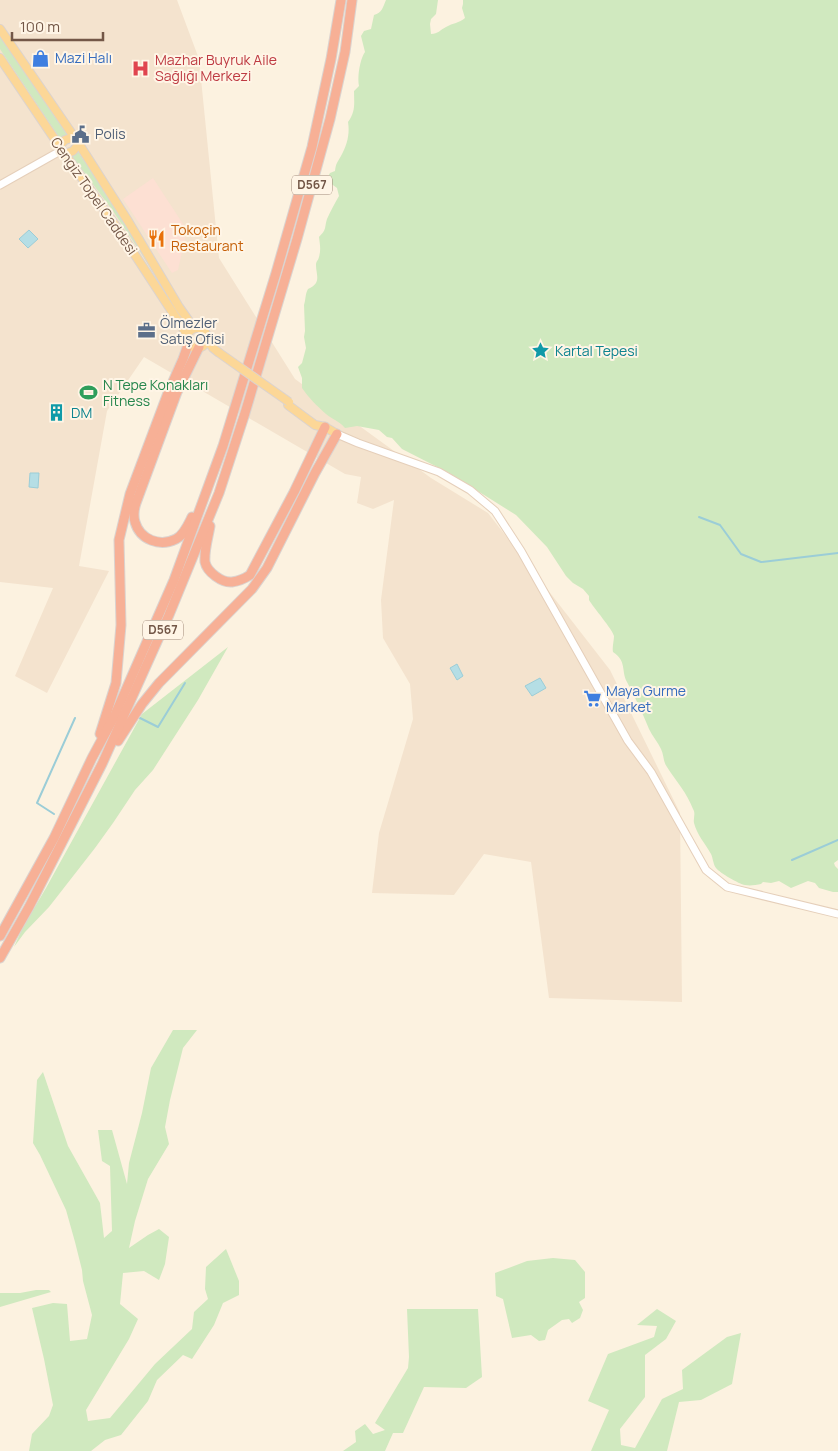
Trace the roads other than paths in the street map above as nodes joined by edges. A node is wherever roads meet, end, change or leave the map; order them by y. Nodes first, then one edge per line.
1 (341, 0) edge
2 (352, 0) edge
3 (0, 29) edge
4 (0, 58) edge
5 (76, 140) junction
6 (62, 150) junction
7 (0, 185) edge
8 (196, 328) junction
9 (206, 337) junction
10 (188, 339) junction
11 (199, 347) junction
12 (216, 354) junction
13 (325, 427) junction
14 (337, 434) junction
15 (208, 489) junction
16 (218, 493) junction
17 (92, 758) junction
18 (102, 764) junction
19 (838, 914) edge
20 (0, 936) edge
21 (0, 958) edge

1 - 15 highway, D567
2 - 16 highway, D567
3 - 5 main road
4 - 6 main road, Cengiz Topel Caddesi
5 - 6 main road
5 - 6 main road
5 - 8 main road
6 - 7 street
6 - 10 main road, Cengiz Topel Caddesi
8 - 9 main road
8 - 10 main road
9 - 11 main road
9 - 12 main road
10 - 11 main road
10 - 17 highway
11 - 12 main road
11 - 15 highway
12 - 13 main road, bridge
13 - 14 main road
13 - 16 highway
14 - 18 highway
14 - 19 street
15 - 17 highway, D567
16 - 18 highway, D567
17 - 20 highway, D567
18 - 21 highway, D567

